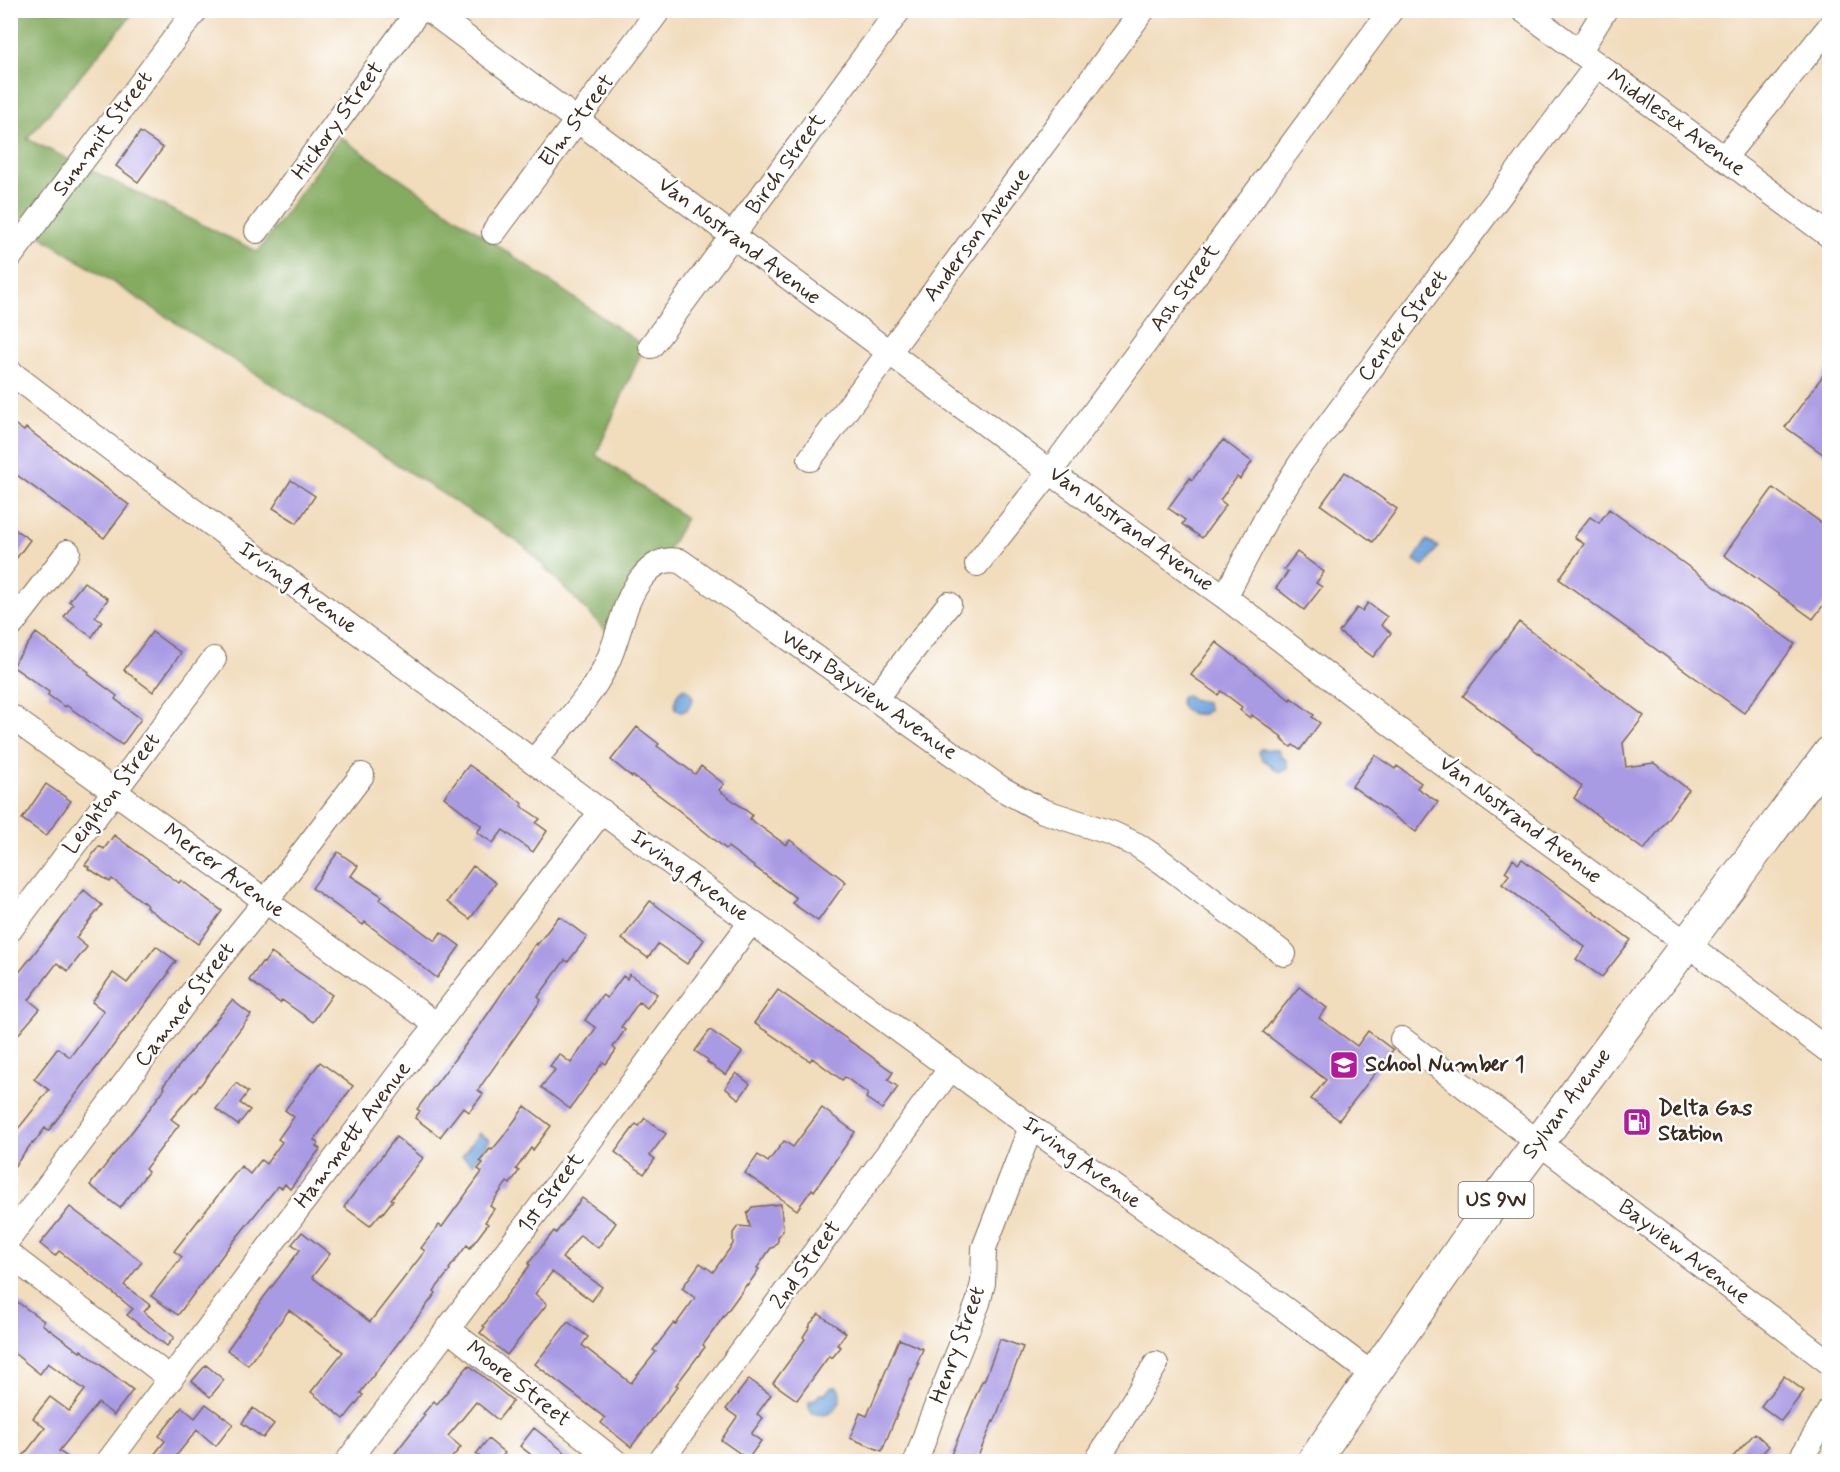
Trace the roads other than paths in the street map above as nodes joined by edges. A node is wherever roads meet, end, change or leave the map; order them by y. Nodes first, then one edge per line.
1 (196, 10) edge
2 (419, 10) edge
3 (429, 10) edge
4 (659, 10) edge
5 (899, 10) edge
6 (1143, 10) edge
7 (1390, 10) edge
8 (1523, 10) edge
9 (1605, 10) edge
10 (1830, 26) edge
11 (1588, 58) junction
12 (577, 120) junction
13 (1724, 158) junction
14 (257, 231) dead end
15 (494, 232) dead end
16 (732, 236) junction
17 (1830, 236) edge
18 (10, 257) edge
19 (651, 346) dead end
20 (889, 353) junction
21 (10, 372) edge
22 (810, 459) dead end
23 (1050, 472) junction
24 (68, 552) dead end
25 (976, 564) dead end
26 (1225, 597) junction
27 (949, 604) dead end
28 (10, 627) edge
29 (214, 659) dead end
30 (876, 699) junction
31 (10, 716) edge
32 (1830, 752) edge
33 (534, 761) junction
34 (362, 775) dead end
35 (114, 792) junction
36 (602, 812) junction
37 (266, 901) junction
38 (751, 921) junction
39 (10, 930) edge
40 (1686, 943) junction
41 (1284, 954) dead end
42 (437, 1025) junction
43 (1402, 1039) dead end
44 (1830, 1052) edge
45 (951, 1068) junction
46 (1031, 1127) junction
47 (1539, 1142) junction
48 (10, 1237) edge
49 (10, 1255) edge
50 (448, 1329) junction
51 (1830, 1363) edge
52 (1156, 1364) dead end
53 (1373, 1375) junction
54 (171, 1379) junction
55 (1830, 1410) edge
56 (108, 1461) edge
57 (347, 1461) edge
58 (616, 1461) edge
59 (660, 1461) edge
60 (916, 1461) edge
61 (1096, 1461) edge
62 (1313, 1461) edge
63 (1799, 1461) edge

1 - 18 street, Summit Street
2 - 14 street, Hickory Street
3 - 12 street, Van Nostrand Avenue
4 - 12 street, Elm Street
5 - 16 street, Birch Street
6 - 20 street, Anderson Avenue
7 - 23 street, Ash Street
8 - 11 street, Middlesex Avenue
9 - 11 street, Center Street
10 - 13 street
11 - 13 street, Middlesex Avenue
11 - 26 street, Center Street
12 - 15 street, Elm Street
12 - 16 street, Van Nostrand Avenue
13 - 17 street, Middlesex Avenue
16 - 19 street, Birch Street
16 - 20 street, Van Nostrand Avenue
20 - 22 street, Anderson Avenue
20 - 23 street, Van Nostrand Avenue
21 - 33 street, Irving Avenue
23 - 25 street, Ash Street
23 - 26 street, Van Nostrand Avenue
24 - 28 street
26 - 40 street, Van Nostrand Avenue
27 - 30 street
29 - 35 street, Leighton Street
30 - 33 street, West Bayview Avenue
30 - 41 street, West Bayview Avenue
31 - 35 street, Mercer Avenue
32 - 40 main road, Sylvan Avenue / US 9W
33 - 36 street, Irving Avenue
34 - 37 street, Camner Street
35 - 37 street, Mercer Avenue
35 - 39 street, Leighton Street
36 - 38 street, Irving Avenue
36 - 42 street, Hammett Avenue
37 - 42 street, Mercer Avenue
37 - 48 street, Camner Street
38 - 45 street, Irving Avenue
38 - 50 street, 1st Street
40 - 44 street, Van Nostrand Avenue
40 - 47 main road, Sylvan Avenue / US 9W
42 - 54 street, Hammett Avenue
43 - 47 street
45 - 46 street, Irving Avenue
45 - 59 street, 2nd Street
46 - 53 street, Irving Avenue
46 - 60 street, Henry Street
47 - 51 street, Bayview Avenue
47 - 53 main road, Sylvan Avenue / US 9W
49 - 54 street
50 - 57 street, 1st Street
50 - 58 street, Moore Street
52 - 61 street
53 - 62 main road, Sylvan Avenue / US 9W
54 - 56 street, Hammett Avenue
55 - 63 street

